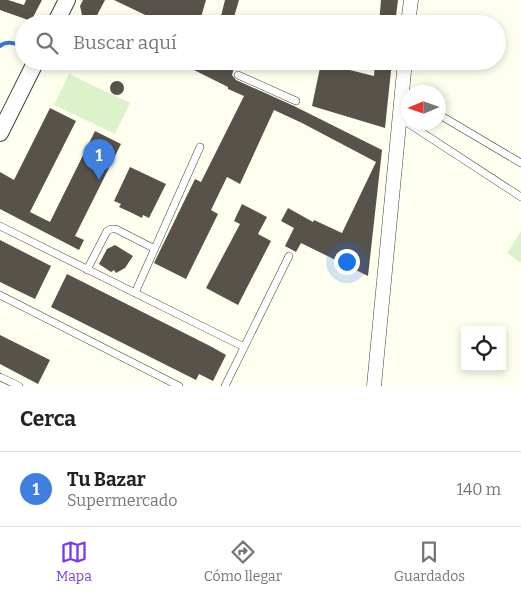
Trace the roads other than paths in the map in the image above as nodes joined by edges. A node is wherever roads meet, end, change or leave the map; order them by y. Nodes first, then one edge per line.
1 (67, 0) edge
2 (411, 0) edge
3 (60, 15) edge
4 (409, 15) edge
5 (32, 70) edge
6 (405, 70) edge
7 (238, 75) dead end
8 (405, 85) edge
9 (296, 101) dead end
10 (401, 110) edge
11 (399, 118) junction
12 (446, 119) edge
13 (0, 133) edge
14 (200, 147) dead end
15 (521, 163) edge
16 (521, 197) edge
17 (0, 226) edge
18 (155, 249) junction
19 (289, 256) dead end
20 (87, 270) junction
21 (135, 293) junction
22 (0, 295) edge
23 (244, 347) junction
24 (0, 377) edge
25 (19, 386) edge
26 (180, 386) edge
27 (225, 386) edge
28 (374, 386) edge

1 - 3 street
2 - 4 street
5 - 13 street
6 - 8 street
7 - 9 lane
10 - 11 street
11 - 16 lane
11 - 28 street
12 - 15 lane
14 - 18 lane
17 - 20 lane
18 - 20 lane
18 - 21 lane
19 - 23 lane
20 - 21 lane
21 - 23 lane
22 - 26 lane
23 - 27 lane
24 - 25 lane

